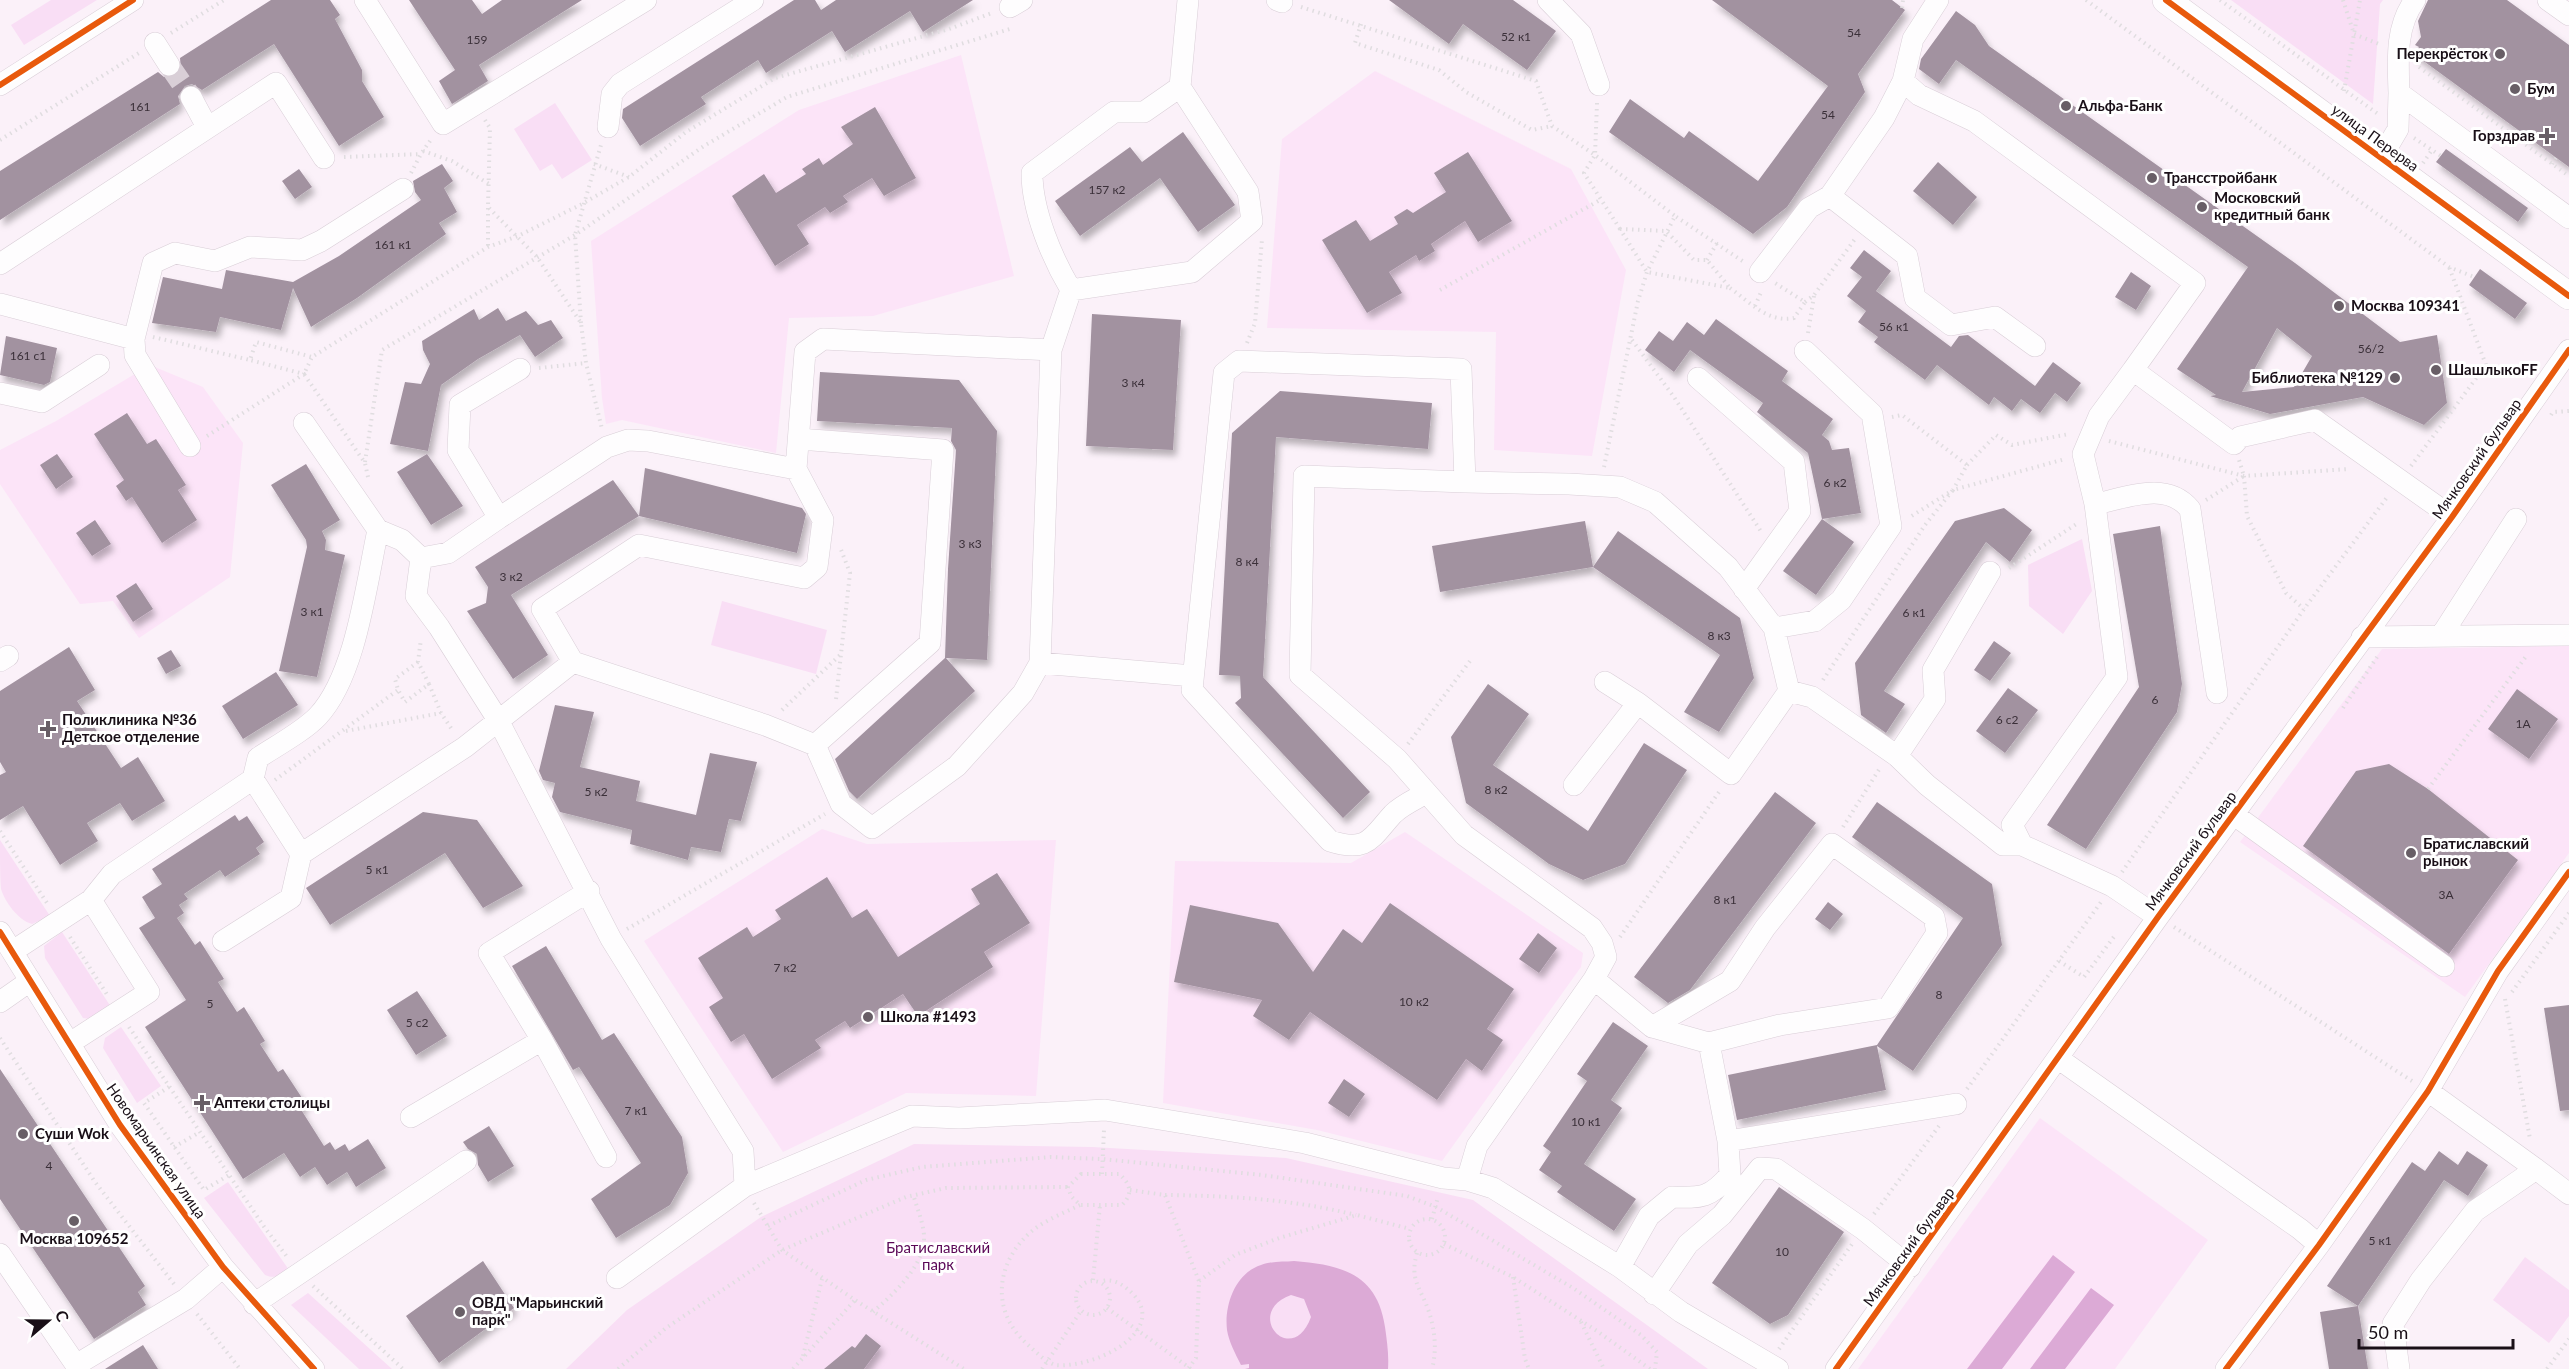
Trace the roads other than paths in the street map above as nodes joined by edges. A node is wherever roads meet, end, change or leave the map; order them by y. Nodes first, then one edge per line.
1 (134, 0) edge
2 (365, 0) edge
3 (646, 0) edge
4 (753, 0) edge
5 (1188, 0) edge
6 (1548, 0) edge
7 (1938, 0) edge
8 (2166, 0) edge
9 (2415, 0) edge
10 (2548, 0) edge
11 (2569, 15) edge
12 (155, 43) road end
13 (169, 65) tunnel mouth
14 (1903, 81) junction
15 (0, 85) edge
16 (1599, 86) road end
17 (1180, 87) junction
18 (2399, 93) junction
19 (191, 97) tunnel mouth
20 (207, 127) junction
21 (608, 127) road end
22 (324, 158) road end
23 (2381, 158) junction
24 (403, 189) road end
25 (1830, 195) junction
26 (2569, 218) edge
27 (0, 264) edge
28 (1760, 272) road end
29 (1071, 290) junction
30 (2569, 296) edge
31 (0, 304) edge
32 (134, 339) junction
33 (2035, 346) dead end
34 (1051, 350) junction
35 (2569, 350) edge
36 (1805, 351) road end
37 (99, 365) dead end
38 (520, 369) road end
39 (2133, 370) junction
40 (1698, 378) dead end
41 (0, 393) edge
42 (304, 423) dead end
43 (799, 439) junction
44 (190, 446) road end
45 (796, 469) junction
46 (1465, 482) junction
47 (2096, 508) junction
48 (2452, 517) junction
49 (499, 518) junction
50 (2516, 519) dead end
51 (378, 530) junction
52 (421, 558) junction
53 (1990, 572) road end
54 (1744, 589) junction
55 (1774, 628) junction
56 (2569, 635) edge
57 (2441, 636) junction
58 (2362, 637) junction
59 (573, 662) junction
60 (1040, 663) junction
61 (1193, 676) junction
62 (1605, 682) dead end
63 (1789, 691) junction
64 (2217, 693) dead end
65 (1638, 703) junction
66 (498, 720) junction
67 (815, 745) junction
68 (1894, 754) junction
69 (1574, 784) dead end
70 (256, 785) junction
71 (1426, 793) junction
72 (2233, 814) junction
73 (2022, 845) junction
74 (301, 854) junction
75 (2569, 872) edge
76 (589, 891) junction
77 (91, 900) junction
78 (2158, 917) junction
79 (0, 932) edge
80 (223, 941) dead end
81 (13, 951) junction
82 (2444, 966) dead end
83 (1594, 979) junction
84 (30, 981) junction
85 (0, 1002) edge
86 (1652, 1027) junction
87 (542, 1040) junction
88 (70, 1043) junction
89 (1709, 1043) junction
90 (2059, 1059) junction
91 (2428, 1091) junction
92 (1956, 1104) road end
93 (411, 1117) dead end
94 (1728, 1141) junction
95 (606, 1157) dead end
96 (466, 1161) dead end
97 (2536, 1169) junction
98 (1467, 1180) junction
99 (745, 1186) junction
100 (2569, 1194) edge
101 (2319, 1245) junction
102 (0, 1254) edge
103 (223, 1267) junction
104 (1620, 1267) junction
105 (1910, 1267) junction
106 (617, 1278) dead end
107 (1654, 1294) junction
108 (254, 1304) junction
109 (1773, 1366) edge
110 (76, 1367) edge
111 (314, 1369) edge
112 (1836, 1369) edge
113 (2226, 1369) edge
114 (2399, 1369) edge

1 - 15 street
2 - 3 street
4 - 21 street
5 - 17 street
6 - 16 street
7 - 14 street
8 - 23 main road, улица Перерва
9 - 18 street
10 - 11 street
12 - 13 street
14 - 25 street
14 - 39 street
17 - 29 street
17 - 29 street
18 - 23 street
18 - 26 street
19 - 20 street
20 - 22 street
20 - 27 street
23 - 30 main road, улица Перерва
24 - 32 street
25 - 28 street
25 - 33 street
29 - 34 street
31 - 32 street
32 - 44 street
34 - 43 street
34 - 60 street
35 - 48 street, Мячковский бульвар
36 - 55 street
37 - 41 street
38 - 49 street
39 - 47 street
39 - 48 street
40 - 54 street
42 - 51 street
43 - 45 street
43 - 67 street
45 - 49 street
45 - 59 street
46 - 54 street
46 - 61 street
46 - 71 street
47 - 64 street
47 - 73 street
48 - 58 street, Мячковский бульвар
49 - 52 street
50 - 57 street
51 - 52 street
51 - 70 street
52 - 66 street
53 - 68 street
54 - 55 street
55 - 63 street
56 - 57 street
57 - 58 street
58 - 72 street, Мячковский бульвар
59 - 66 street
59 - 67 street
60 - 61 street
60 - 67 street
61 - 71 street
62 - 65 street
63 - 65 street
63 - 68 street
65 - 69 street
66 - 74 street
66 - 76 street
68 - 73 street
70 - 74 street
70 - 77 street
71 - 83 street
72 - 78 street, Мячковский бульвар
72 - 82 street
73 - 78 street
74 - 80 street
75 - 91 street
76 - 87 street
76 - 99 street
77 - 81 street
77 - 88 street
78 - 90 street, Мячковский бульвар
79 - 81 street, Новомарьинская улица
81 - 84 street, Новомарьинская улица
83 - 86 street
83 - 98 street
84 - 85 street
84 - 88 street, Новомарьинская улица
86 - 89 street
86 - 89 street
87 - 93 street
87 - 95 street
88 - 103 street, Новомарьинская улица
89 - 94 street
90 - 101 street
90 - 105 street, Мячковский бульвар
91 - 97 street
91 - 101 street
92 - 94 street
94 - 104 street
96 - 108 street
97 - 100 street
97 - 114 street
98 - 99 street
98 - 104 street
99 - 106 street
101 - 113 street
102 - 110 street
103 - 108 street, Новомарьинская улица
103 - 110 street
104 - 107 street
105 - 107 street
105 - 112 street, Мячковский бульвар
107 - 109 street
108 - 111 street, Новомарьинская улица

